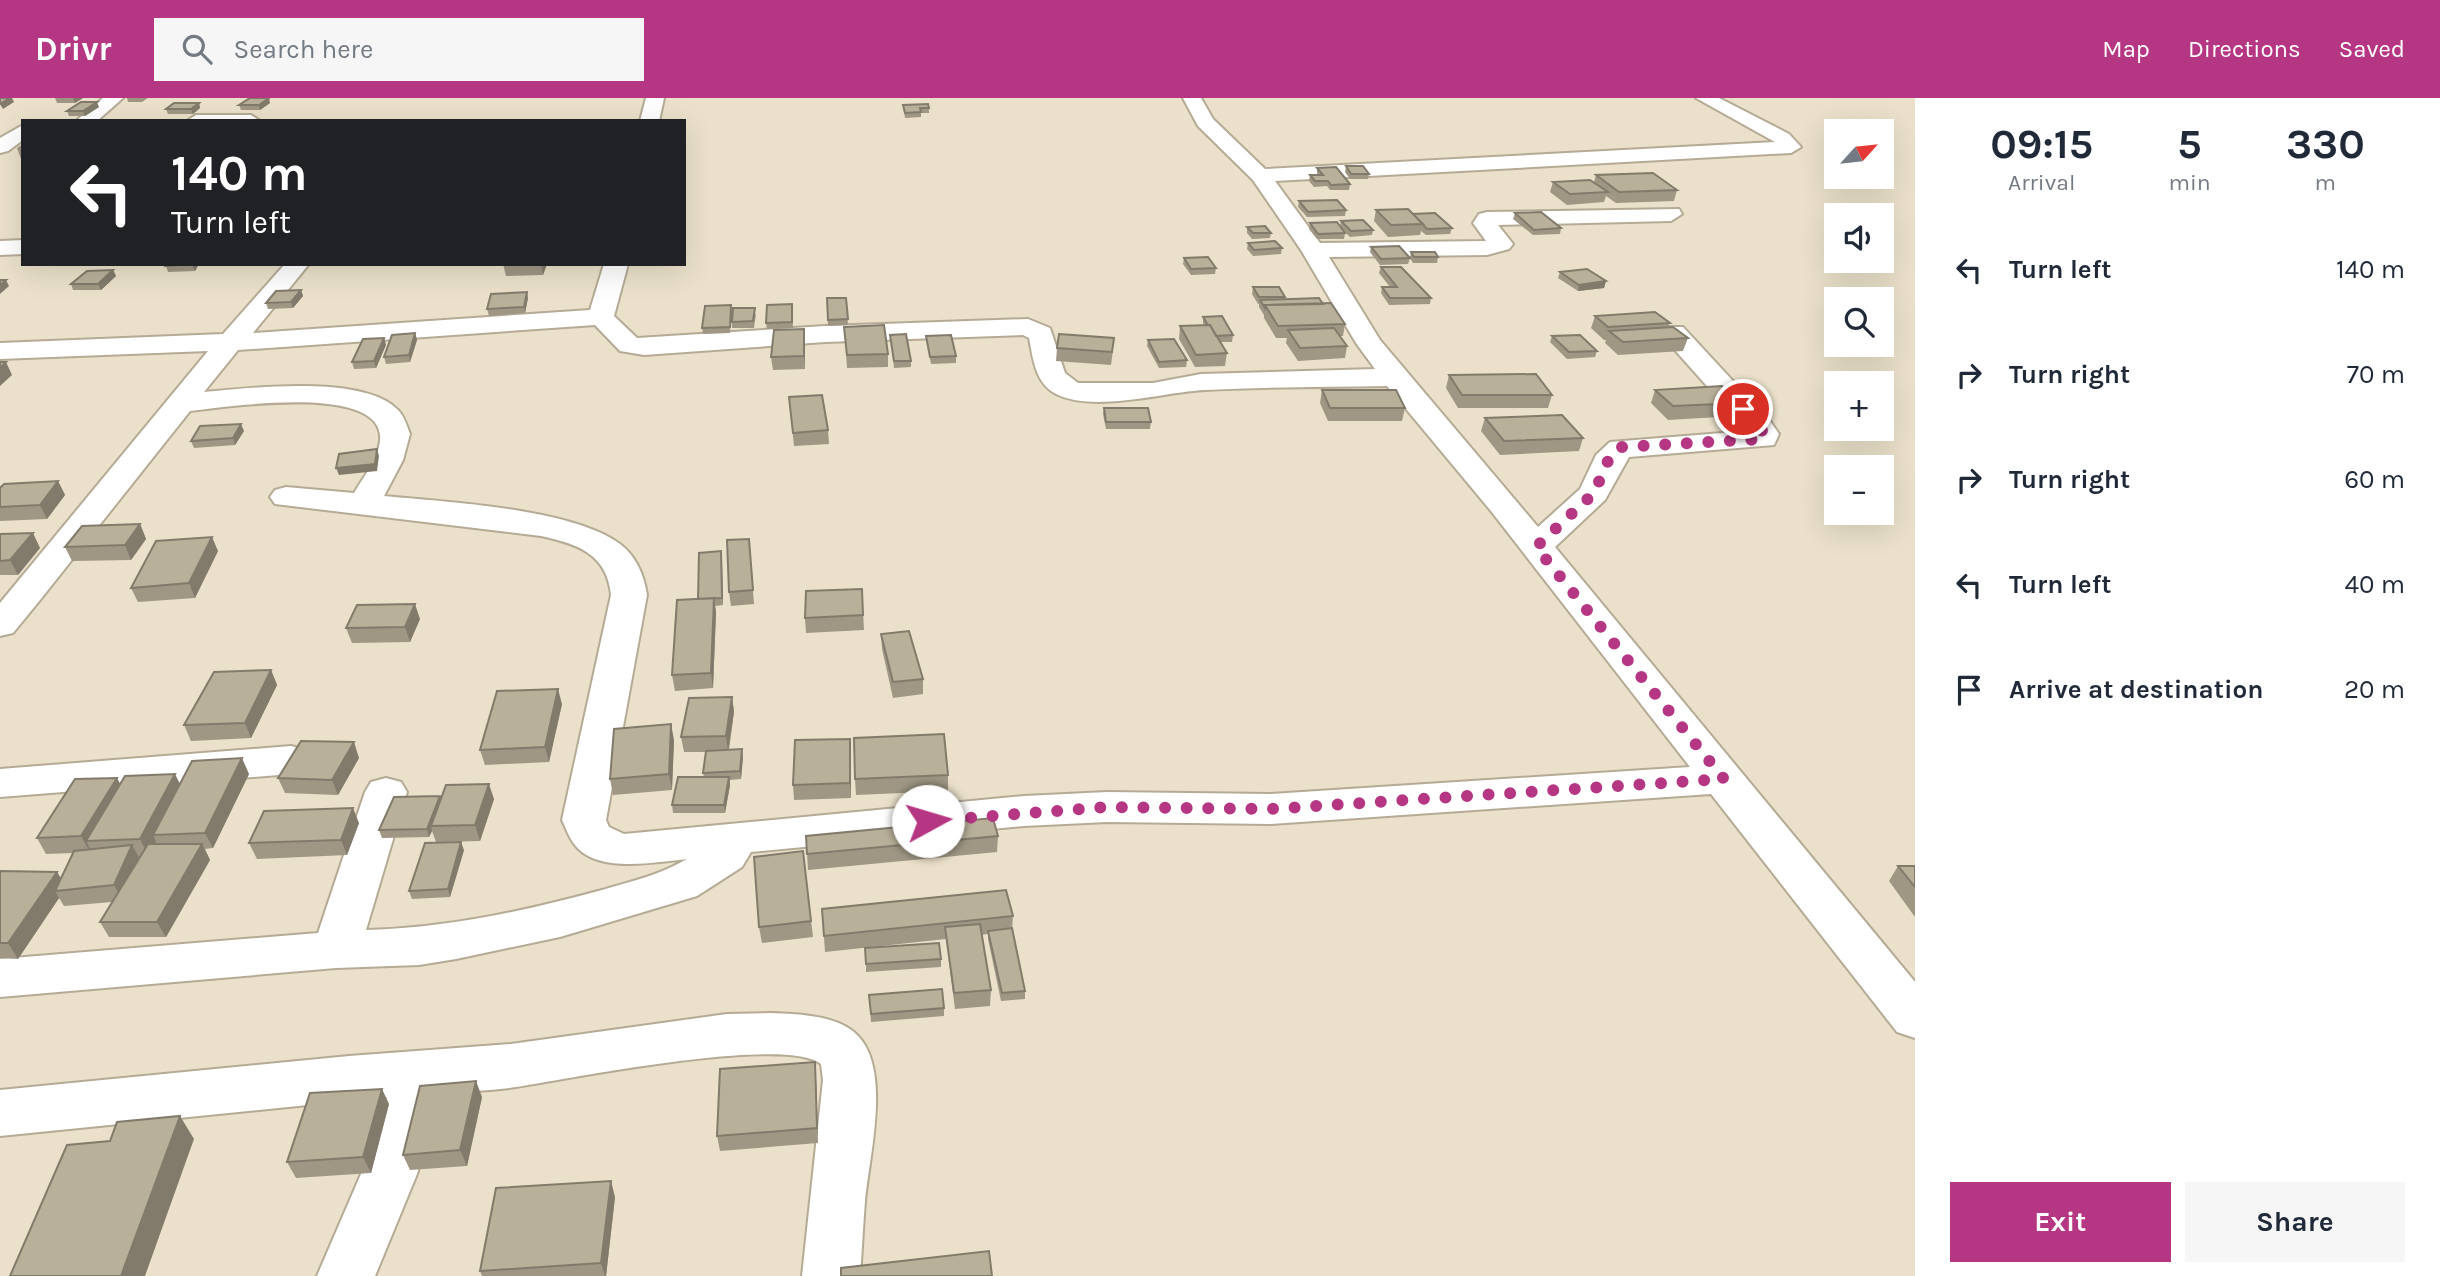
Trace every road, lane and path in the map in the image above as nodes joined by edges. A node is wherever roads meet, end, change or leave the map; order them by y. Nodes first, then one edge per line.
1 (114, 98) edge
2 (655, 98) edge
3 (1192, 98) edge
4 (1705, 98) edge
5 (88, 119) edge
6 (650, 119) edge
7 (0, 128) edge
8 (21, 129) edge
9 (21, 131) edge
10 (1, 147) edge
11 (1260, 176) junction
12 (1671, 214) dead end
13 (21, 247) edge
14 (0, 248) edge
15 (1313, 250) junction
16 (296, 266) edge
17 (614, 266) edge
18 (601, 317) junction
19 (1674, 333) edge
20 (233, 342) junction
21 (0, 351) edge
22 (319, 365) junction
23 (1395, 377) junction
24 (183, 403) junction
25 (286, 497) dead end
26 (364, 503) junction
27 (1536, 547) junction
28 (0, 625) edge
29 (291, 760) edge
30 (1724, 779) junction
31 (0, 783) edge
32 (386, 792) dead end
33 (737, 838) junction
34 (336, 950) junction
35 (0, 978) edge
36 (1915, 1018) edge
37 (421, 1074) junction
38 (0, 1113) edge
39 (346, 1276) edge
40 (831, 1276) edge

1 - 5 street
2 - 6 street
3 - 11 street
4 - 11 street
7 - 8 street
9 - 10 street
11 - 15 street
12 - 15 street
13 - 14 street
15 - 23 street
16 - 20 street
17 - 18 street
18 - 22 street
18 - 23 street
19 - 27 street
20 - 21 street
20 - 22 street
20 - 24 street
22 - 24 street
22 - 26 street
23 - 27 street
24 - 28 street
25 - 26 street
26 - 33 street
27 - 30 street
29 - 31 street
30 - 33 street
30 - 36 street
32 - 34 street
33 - 34 street
34 - 35 street
37 - 38 street
37 - 39 street
37 - 40 street

